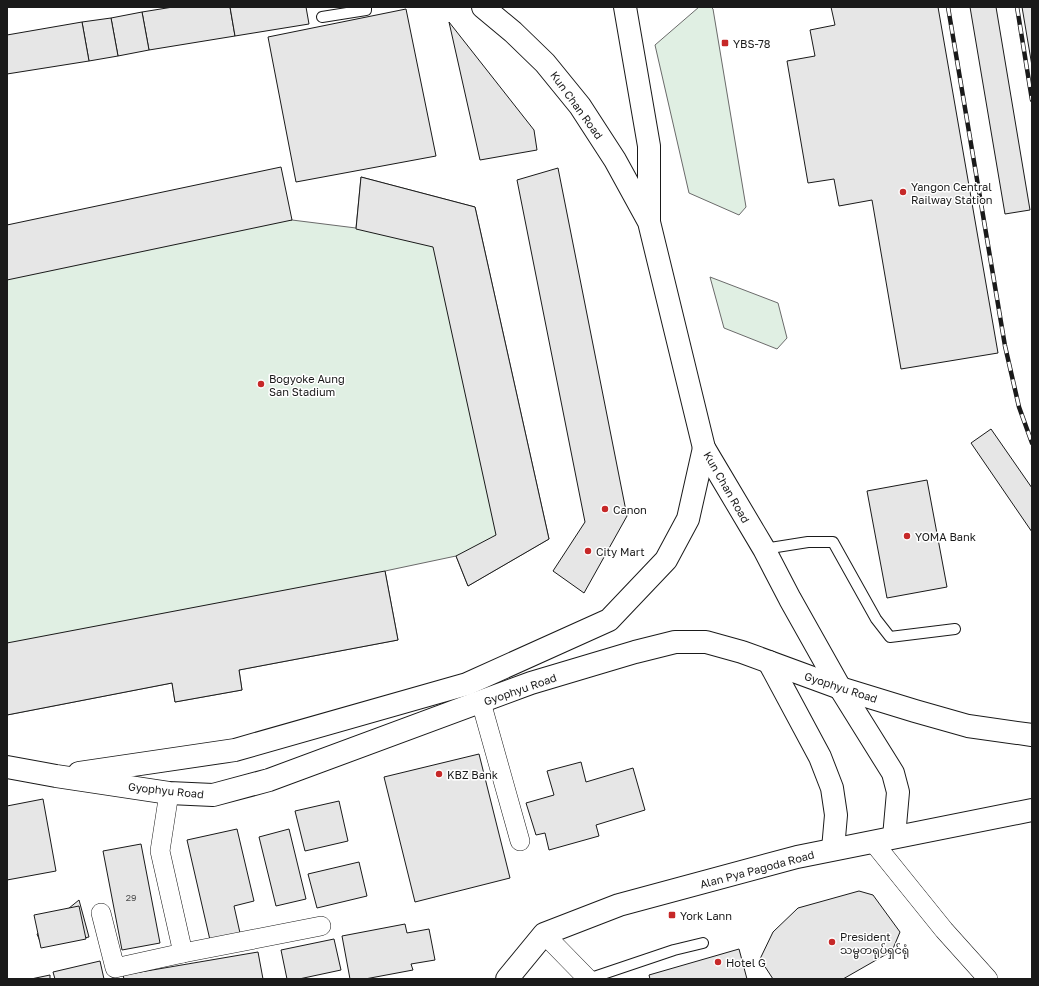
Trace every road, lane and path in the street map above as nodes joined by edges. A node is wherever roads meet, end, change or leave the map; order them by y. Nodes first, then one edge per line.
1 (366, 7) edge
2 (482, 7) edge
3 (625, 7) edge
4 (322, 18) dead end
5 (649, 222) junction
6 (704, 448) junction
7 (764, 549) junction
8 (955, 629) dead end
9 (769, 662) junction
10 (840, 688) junction
11 (481, 702) junction
12 (1032, 735) edge
13 (7, 767) edge
14 (56, 776) junction
15 (169, 792) junction
16 (1032, 810) edge
17 (883, 839) junction
18 (520, 841) dead end
19 (833, 850) junction
20 (101, 913) dead end
21 (321, 926) dead end
22 (544, 934) junction
23 (703, 943) dead end
24 (182, 953) junction
25 (116, 973) edge
26 (507, 979) edge
27 (588, 979) edge
28 (988, 979) edge

1 - 4 lane
2 - 5 main road, Kun Chan Road
3 - 5 main road, Kun Chan Road
5 - 6 main road, Kun Chan Road
6 - 7 main road, Kun Chan Road
6 - 14 main road
7 - 8 lane
7 - 10 main road, Kun Chan Road
9 - 10 main road, Gyophyu Road
9 - 11 main road, Gyophyu Road
9 - 19 main road
10 - 12 main road, Gyophyu Road
10 - 17 main road, Kun Chan Road
11 - 15 main road, Gyophyu Road
11 - 18 street
13 - 14 main road, Gyophyu Road
14 - 15 main road, Gyophyu Road
15 - 24 street
16 - 17 main road, Alan Pya Pagoda Road
17 - 19 main road, Alan Pya Pagoda Road
17 - 28 street
19 - 22 main road, Alan Pya Pagoda Road
20 - 25 street
21 - 24 street
22 - 26 main road, Alan Pya Pagoda Road
22 - 27 street
23 - 27 lane
24 - 25 street

